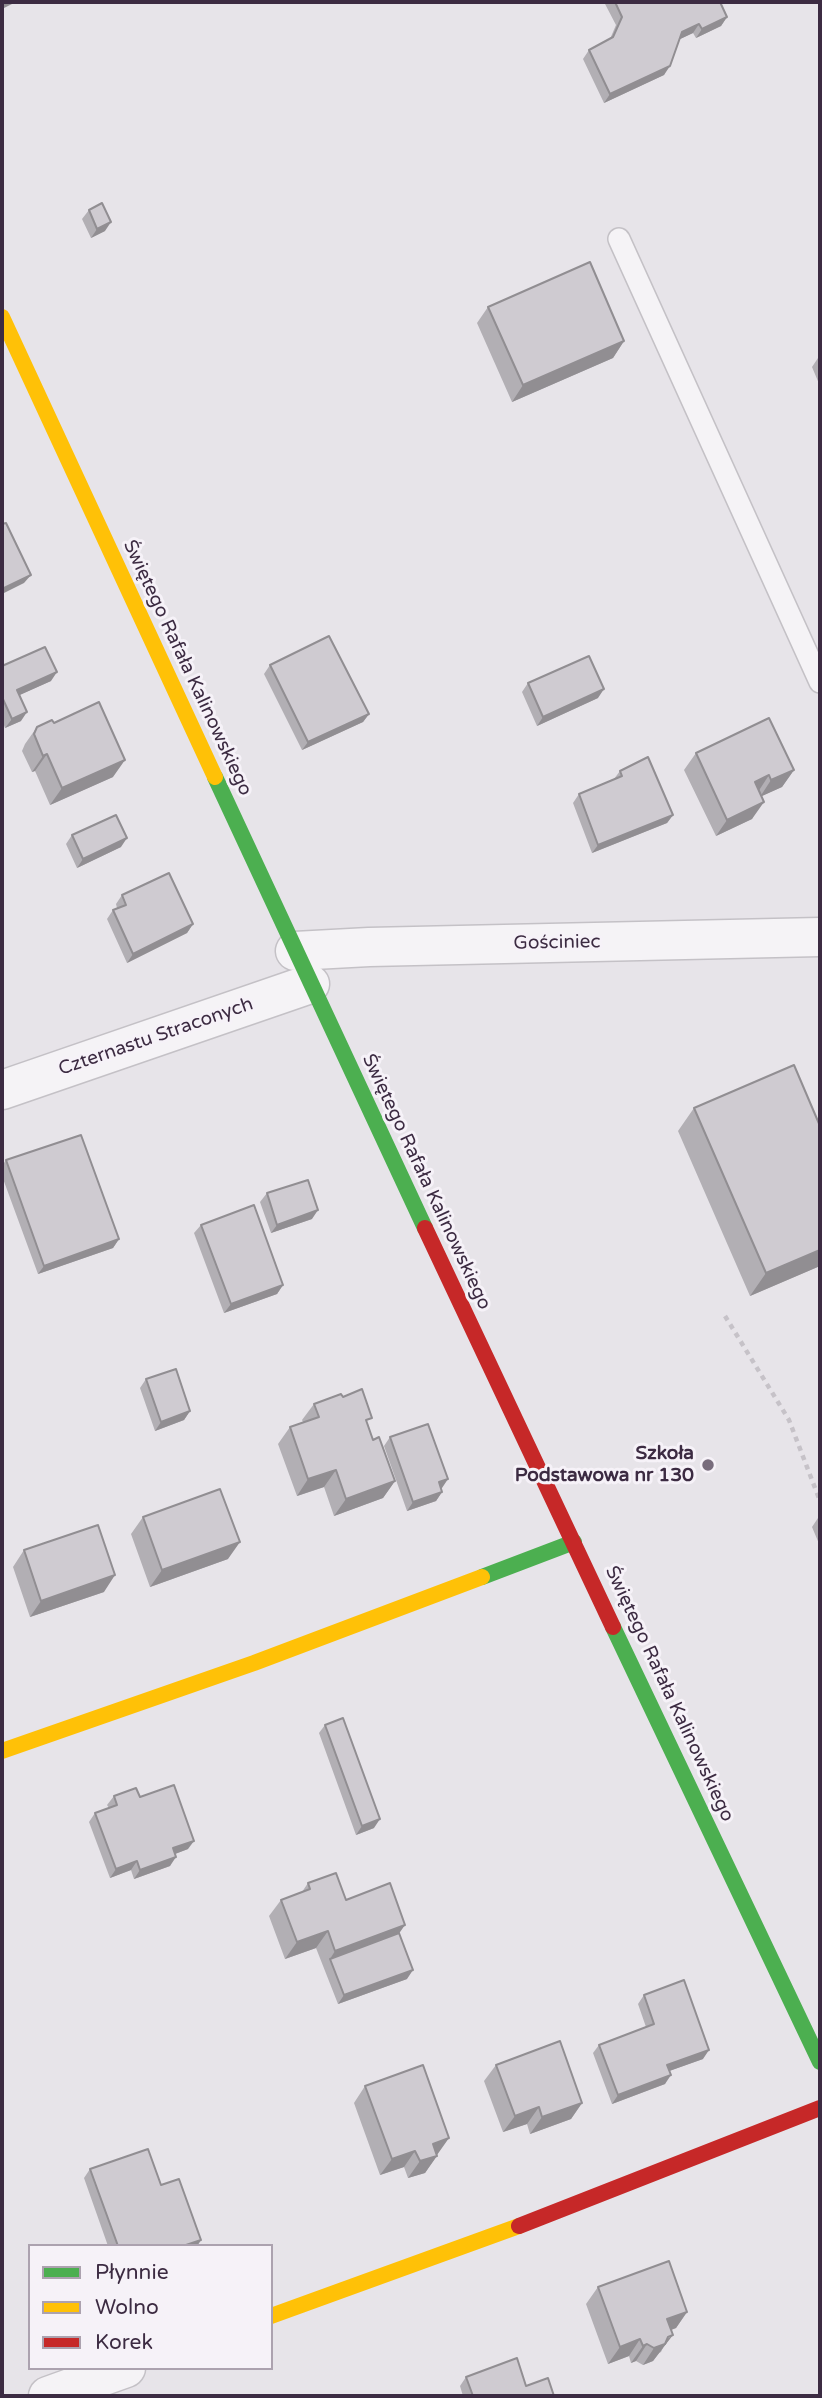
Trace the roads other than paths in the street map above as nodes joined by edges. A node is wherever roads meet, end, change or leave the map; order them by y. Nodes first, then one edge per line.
1 (619, 240) dead end
2 (2, 317) edge
3 (820, 682) edge
4 (820, 937) edge
5 (302, 967) junction
6 (2, 1090) edge
7 (574, 1542) junction
8 (2, 1751) edge
9 (820, 2062) edge
10 (820, 2108) edge
11 (273, 2315) edge
12 (120, 2370) edge
13 (48, 2396) edge

1 - 3 lane
2 - 5 street, Świętego Rafała Kalinowskiego
4 - 5 street, Gościniec
5 - 6 street, Czternastu Straconych
5 - 7 street, Świętego Rafała Kalinowskiego
7 - 8 street
7 - 9 street, Świętego Rafała Kalinowskiego
10 - 11 street
12 - 13 street

